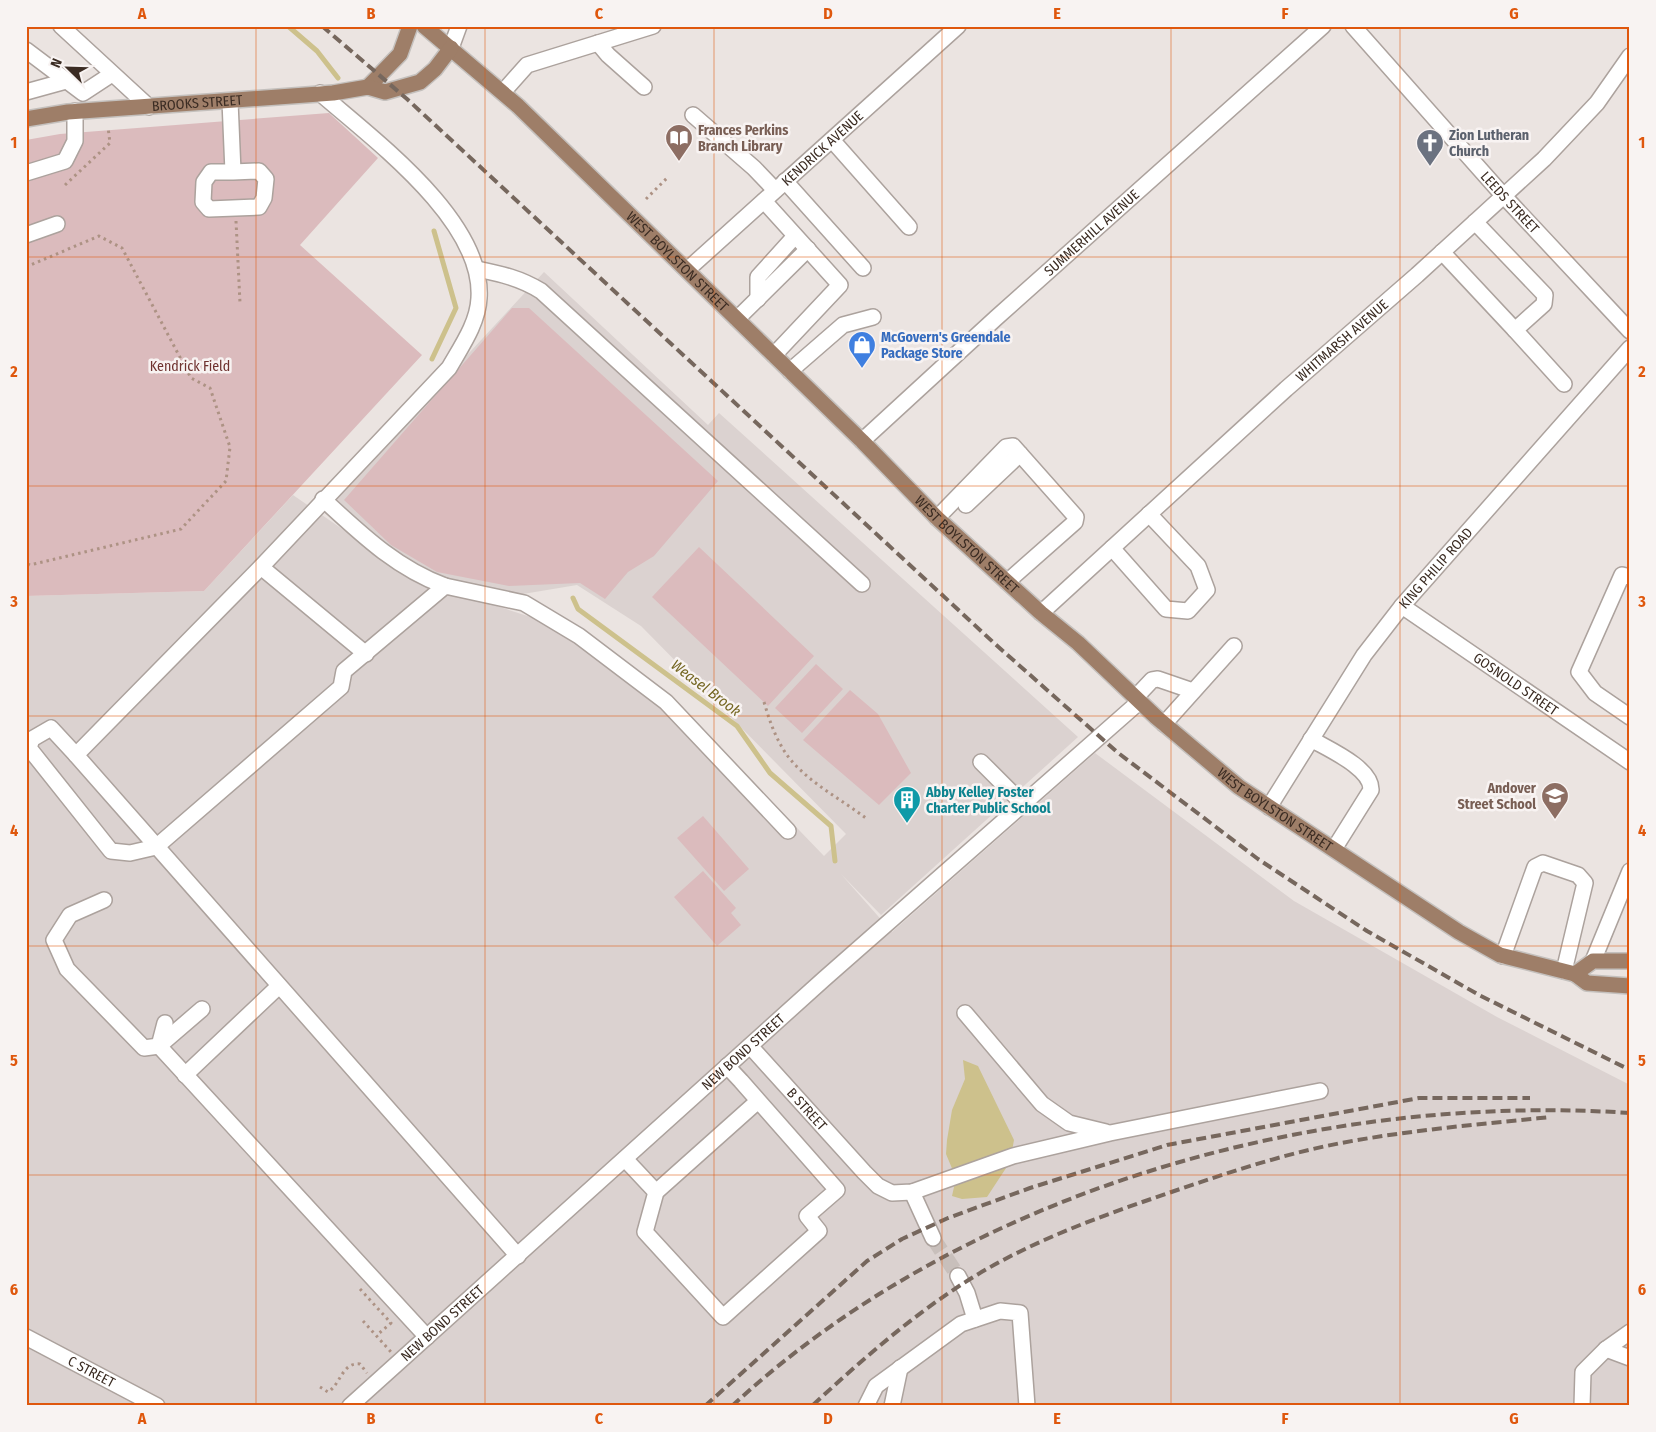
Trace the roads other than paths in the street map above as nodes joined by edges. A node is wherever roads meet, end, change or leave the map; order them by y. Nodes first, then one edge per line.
1 (61, 26) edge
2 (410, 26) edge
3 (424, 26) edge
4 (459, 26) edge
5 (653, 26) edge
6 (958, 26) edge
7 (1322, 26) edge
8 (1354, 26) edge
9 (598, 43) junction
10 (451, 48) junction
11 (26, 50) edge
12 (1630, 56) edge
13 (112, 74) junction
14 (66, 81) junction
15 (368, 87) junction
16 (644, 88) dead end
17 (26, 92) edge
18 (502, 92) junction
19 (83, 93) junction
20 (320, 93) junction
21 (230, 101) junction
22 (149, 107) junction
23 (94, 110) junction
24 (75, 112) junction
25 (692, 115) dead end
26 (26, 119) edge
27 (832, 140) junction
28 (233, 172) junction
29 (26, 173) edge
30 (780, 186) junction
31 (1504, 196) junction
32 (764, 201) junction
33 (1475, 222) junction
34 (57, 224) dead end
35 (909, 227) dead end
36 (26, 235) edge
37 (796, 236) junction
38 (808, 249) junction
39 (1442, 252) junction
40 (863, 268) dead end
41 (478, 269) junction
42 (687, 270) junction
43 (758, 299) junction
44 (873, 317) dead end
45 (737, 319) junction
46 (1516, 330) junction
47 (1630, 331) edge
48 (1630, 348) edge
49 (774, 355) junction
50 (790, 371) junction
51 (1564, 384) dead end
52 (862, 441) junction
53 (1020, 454) junction
54 (323, 499) junction
55 (966, 505) dead end
56 (1149, 514) junction
57 (937, 518) junction
58 (1112, 548) junction
59 (261, 567) junction
60 (1630, 577) edge
61 (1007, 582) junction
62 (862, 584) dead end
63 (445, 586) junction
64 (1402, 606) junction
65 (1041, 613) junction
66 (1234, 646) dead end
67 (366, 654) junction
68 (1193, 691) junction
69 (1137, 700) junction
70 (1630, 717) edge
71 (1164, 724) junction
72 (1311, 739) junction
73 (76, 755) junction
74 (981, 762) dead end
75 (1630, 762) edge
76 (1023, 804) junction
77 (1269, 807) junction
78 (788, 831) dead end
79 (156, 847) junction
80 (1334, 849) junction
81 (1630, 871) edge
82 (104, 900) dead end
83 (1504, 956) junction
84 (1593, 961) junction
85 (1630, 961) edge
86 (1569, 973) junction
87 (279, 986) junction
88 (1630, 986) edge
89 (202, 1009) dead end
90 (965, 1013) dead end
91 (165, 1023) dead end
92 (159, 1046) junction
93 (750, 1046) junction
94 (727, 1066) junction
95 (185, 1075) junction
96 (1320, 1091) dead end
97 (758, 1101) junction
98 (1110, 1133) junction
99 (625, 1159) junction
100 (656, 1192) junction
101 (912, 1192) junction
102 (933, 1238) tunnel mouth
103 (518, 1256) junction
104 (958, 1276) tunnel mouth
105 (976, 1318) junction
106 (1630, 1332) edge
107 (28, 1335) edge
108 (427, 1337) junction
109 (1606, 1349) junction
110 (1630, 1358) edge
111 (900, 1368) junction
112 (157, 1406) edge
113 (350, 1406) edge
114 (866, 1406) edge
115 (892, 1406) edge
116 (1027, 1406) edge
117 (1582, 1406) edge

1 - 13 street
2 - 15 main road
3 - 10 main road, WEST BOYLSTON STREET
4 - 10 street
5 - 9 street
6 - 27 street, KENDRICK AVENUE
7 - 52 street, SUMMERHILL AVENUE
8 - 31 street, LEEDS STREET
9 - 16 street
9 - 18 street
10 - 15 main road, BROOKS STREET
10 - 18 main road, WEST BOYLSTON STREET
11 - 14 street
12 - 31 street, WHITMARSH AVENUE
13 - 19 street
13 - 22 street
14 - 17 street
14 - 19 street
15 - 20 main road, BROOKS STREET
18 - 42 main road, WEST BOYLSTON STREET
19 - 23 street
20 - 21 main road, BROOKS STREET
20 - 41 street
21 - 22 main road, BROOKS STREET
21 - 28 street
22 - 23 main road, BROOKS STREET
23 - 24 main road, BROOKS STREET
24 - 26 main road, BROOKS STREET
24 - 29 street
25 - 30 street
27 - 30 street, KENDRICK AVENUE
27 - 35 street
28 - 28 street
30 - 32 street, KENDRICK AVENUE
30 - 40 street
31 - 33 street, WHITMARSH AVENUE
31 - 47 street, LEEDS STREET
32 - 37 street
32 - 42 street, KENDRICK AVENUE
33 - 39 street, WHITMARSH AVENUE
33 - 46 street
34 - 36 street
37 - 38 street
37 - 43 street
38 - 43 street
38 - 49 street
39 - 46 street
39 - 56 street, WHITMARSH AVENUE
41 - 54 street
41 - 62 street
42 - 45 main road, WEST BOYLSTON STREET
43 - 45 street
44 - 50 street
45 - 49 main road, WEST BOYLSTON STREET
46 - 51 street
48 - 64 street, KING PHILIP ROAD
49 - 50 main road, WEST BOYLSTON STREET
50 - 52 main road, WEST BOYLSTON STREET
52 - 57 main road, WEST BOYLSTON STREET
53 - 55 street
53 - 57 street
53 - 61 street
54 - 59 street
54 - 63 street
56 - 58 street, WHITMARSH AVENUE
56 - 58 street
57 - 61 main road, WEST BOYLSTON STREET
58 - 65 street, WHITMARSH AVENUE
59 - 67 street
59 - 73 street
60 - 70 street
61 - 65 main road, WEST BOYLSTON STREET
63 - 67 street
63 - 78 street
64 - 72 street, KING PHILIP ROAD
64 - 75 street, GOSNOLD STREET
65 - 69 main road, WEST BOYLSTON STREET
66 - 68 street
67 - 79 street
68 - 69 street, NEW BOND STREET
68 - 71 street
69 - 71 main road, WEST BOYLSTON STREET
69 - 76 street, NEW BOND STREET
71 - 77 main road, WEST BOYLSTON STREET
72 - 77 street, KING PHILIP ROAD
72 - 80 street
73 - 79 street
73 - 79 street
74 - 76 street
76 - 93 street, NEW BOND STREET
77 - 80 main road, WEST BOYLSTON STREET
79 - 87 street
80 - 83 main road, WEST BOYLSTON STREET
81 - 84 street
82 - 92 street
83 - 86 main road, WEST BOYLSTON STREET
83 - 86 street
84 - 85 main road
84 - 86 main road
86 - 88 main road, WEST BOYLSTON STREET
87 - 95 street
87 - 103 street
89 - 92 street
90 - 98 street
91 - 92 street
92 - 95 street
93 - 94 street, NEW BOND STREET
93 - 101 street, B STREET
94 - 97 street
94 - 99 street, NEW BOND STREET
95 - 108 street
96 - 98 street
97 - 100 street
97 - 100 street
98 - 101 street
99 - 100 street
99 - 103 street, NEW BOND STREET
101 - 102 street
103 - 108 street, NEW BOND STREET
104 - 105 street
105 - 111 street
105 - 116 street
106 - 109 street
107 - 112 street, C STREET
108 - 113 street, NEW BOND STREET
109 - 110 street
109 - 117 street
111 - 114 street
111 - 115 street

